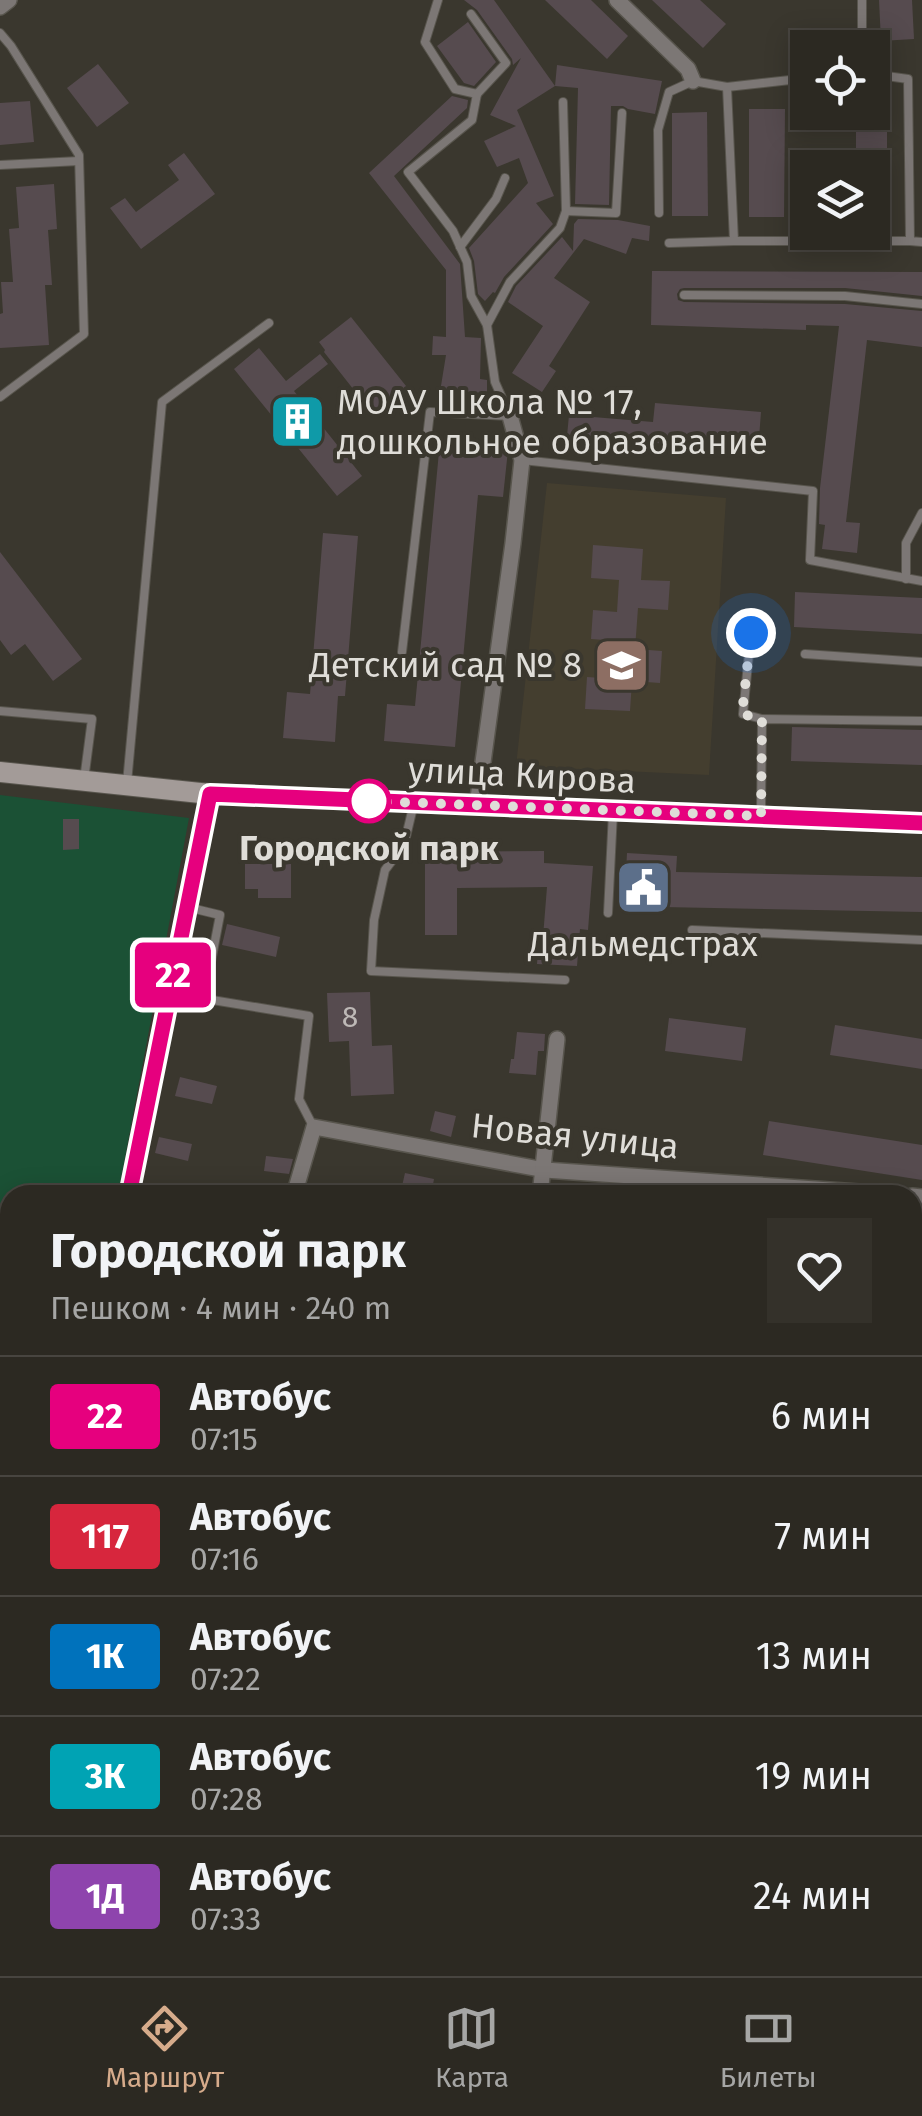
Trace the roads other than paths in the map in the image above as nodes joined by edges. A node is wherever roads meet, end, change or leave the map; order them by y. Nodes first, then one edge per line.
1 (10, 0) edge
2 (438, 0) edge
3 (617, 0) edge
4 (862, 0) edge
5 (0, 7) edge
6 (471, 14) dead end
7 (862, 30) edge
8 (0, 33) edge
9 (890, 76) edge
10 (790, 80) edge
11 (694, 81) junction
12 (728, 87) junction
13 (477, 94) junction
14 (563, 102) dead end
15 (910, 111) junction
16 (922, 111) edge
17 (622, 114) dead end
18 (79, 161) junction
19 (0, 165) edge
20 (505, 178) dead end
21 (566, 211) junction
22 (659, 213) dead end
23 (734, 241) junction
24 (910, 241) junction
25 (922, 242) edge
26 (669, 244) dead end
27 (460, 246) junction
28 (684, 295) dead end
29 (922, 304) edge
30 (269, 323) dead end
31 (487, 325) junction
32 (0, 397) edge
33 (510, 416) junction
34 (522, 460) junction
35 (922, 513) edge
36 (906, 579) junction
37 (922, 581) edge
38 (751, 633) dead end
39 (402, 652) dead end
40 (805, 654) dead end
41 (922, 662) edge
42 (0, 710) edge
43 (762, 719) junction
44 (922, 721) edge
45 (0, 772) edge
46 (84, 780) junction
47 (127, 784) junction
48 (210, 794) junction
49 (414, 803) junction
50 (477, 806) junction
51 (613, 812) junction
52 (761, 816) junction
53 (922, 823) edge
54 (187, 907) junction
55 (608, 913) dead end
56 (692, 930) dead end
57 (922, 940) edge
58 (175, 968) junction
59 (565, 980) dead end
60 (170, 993) junction
61 (557, 1039) dead end
62 (314, 1128) junction
63 (545, 1170) junction
64 (131, 1185) edge
65 (297, 1185) edge
66 (542, 1185) edge
67 (759, 1185) edge

1 - 5 street
2 - 13 lane
3 - 11 street
4 - 7 lane
6 - 13 lane
8 - 18 lane
9 - 15 lane
10 - 12 lane
11 - 12 lane
11 - 22 lane
12 - 23 lane
13 - 27 lane
14 - 21 lane
15 - 16 lane
15 - 24 lane
17 - 21 lane
18 - 19 lane
18 - 32 lane
20 - 27 lane
21 - 31 lane
23 - 24 lane
23 - 26 lane
24 - 25 lane
27 - 31 lane
28 - 29 lane
30 - 47 lane
31 - 33 lane
33 - 34 street
33 - 39 lane
34 - 36 lane
34 - 50 street
35 - 36 lane
36 - 37 lane
38 - 43 lane
40 - 41 lane
42 - 46 lane
43 - 44 lane
43 - 52 lane
45 - 46 main road, улица Кирова
46 - 47 main road, улица Кирова
47 - 48 main road, улица Кирова
48 - 49 main road, улица Кирова
48 - 54 street
49 - 50 main road, улица Кирова
49 - 59 lane
50 - 51 main road, улица Кирова
51 - 52 main road, улица Кирова
51 - 55 lane
52 - 53 main road, улица Кирова
54 - 58 street
54 - 58 lane
56 - 57 lane
58 - 60 street
60 - 62 lane
60 - 64 street
61 - 63 street
62 - 63 street, Новая улица
62 - 65 street
63 - 66 street
63 - 67 street, Новая улица

